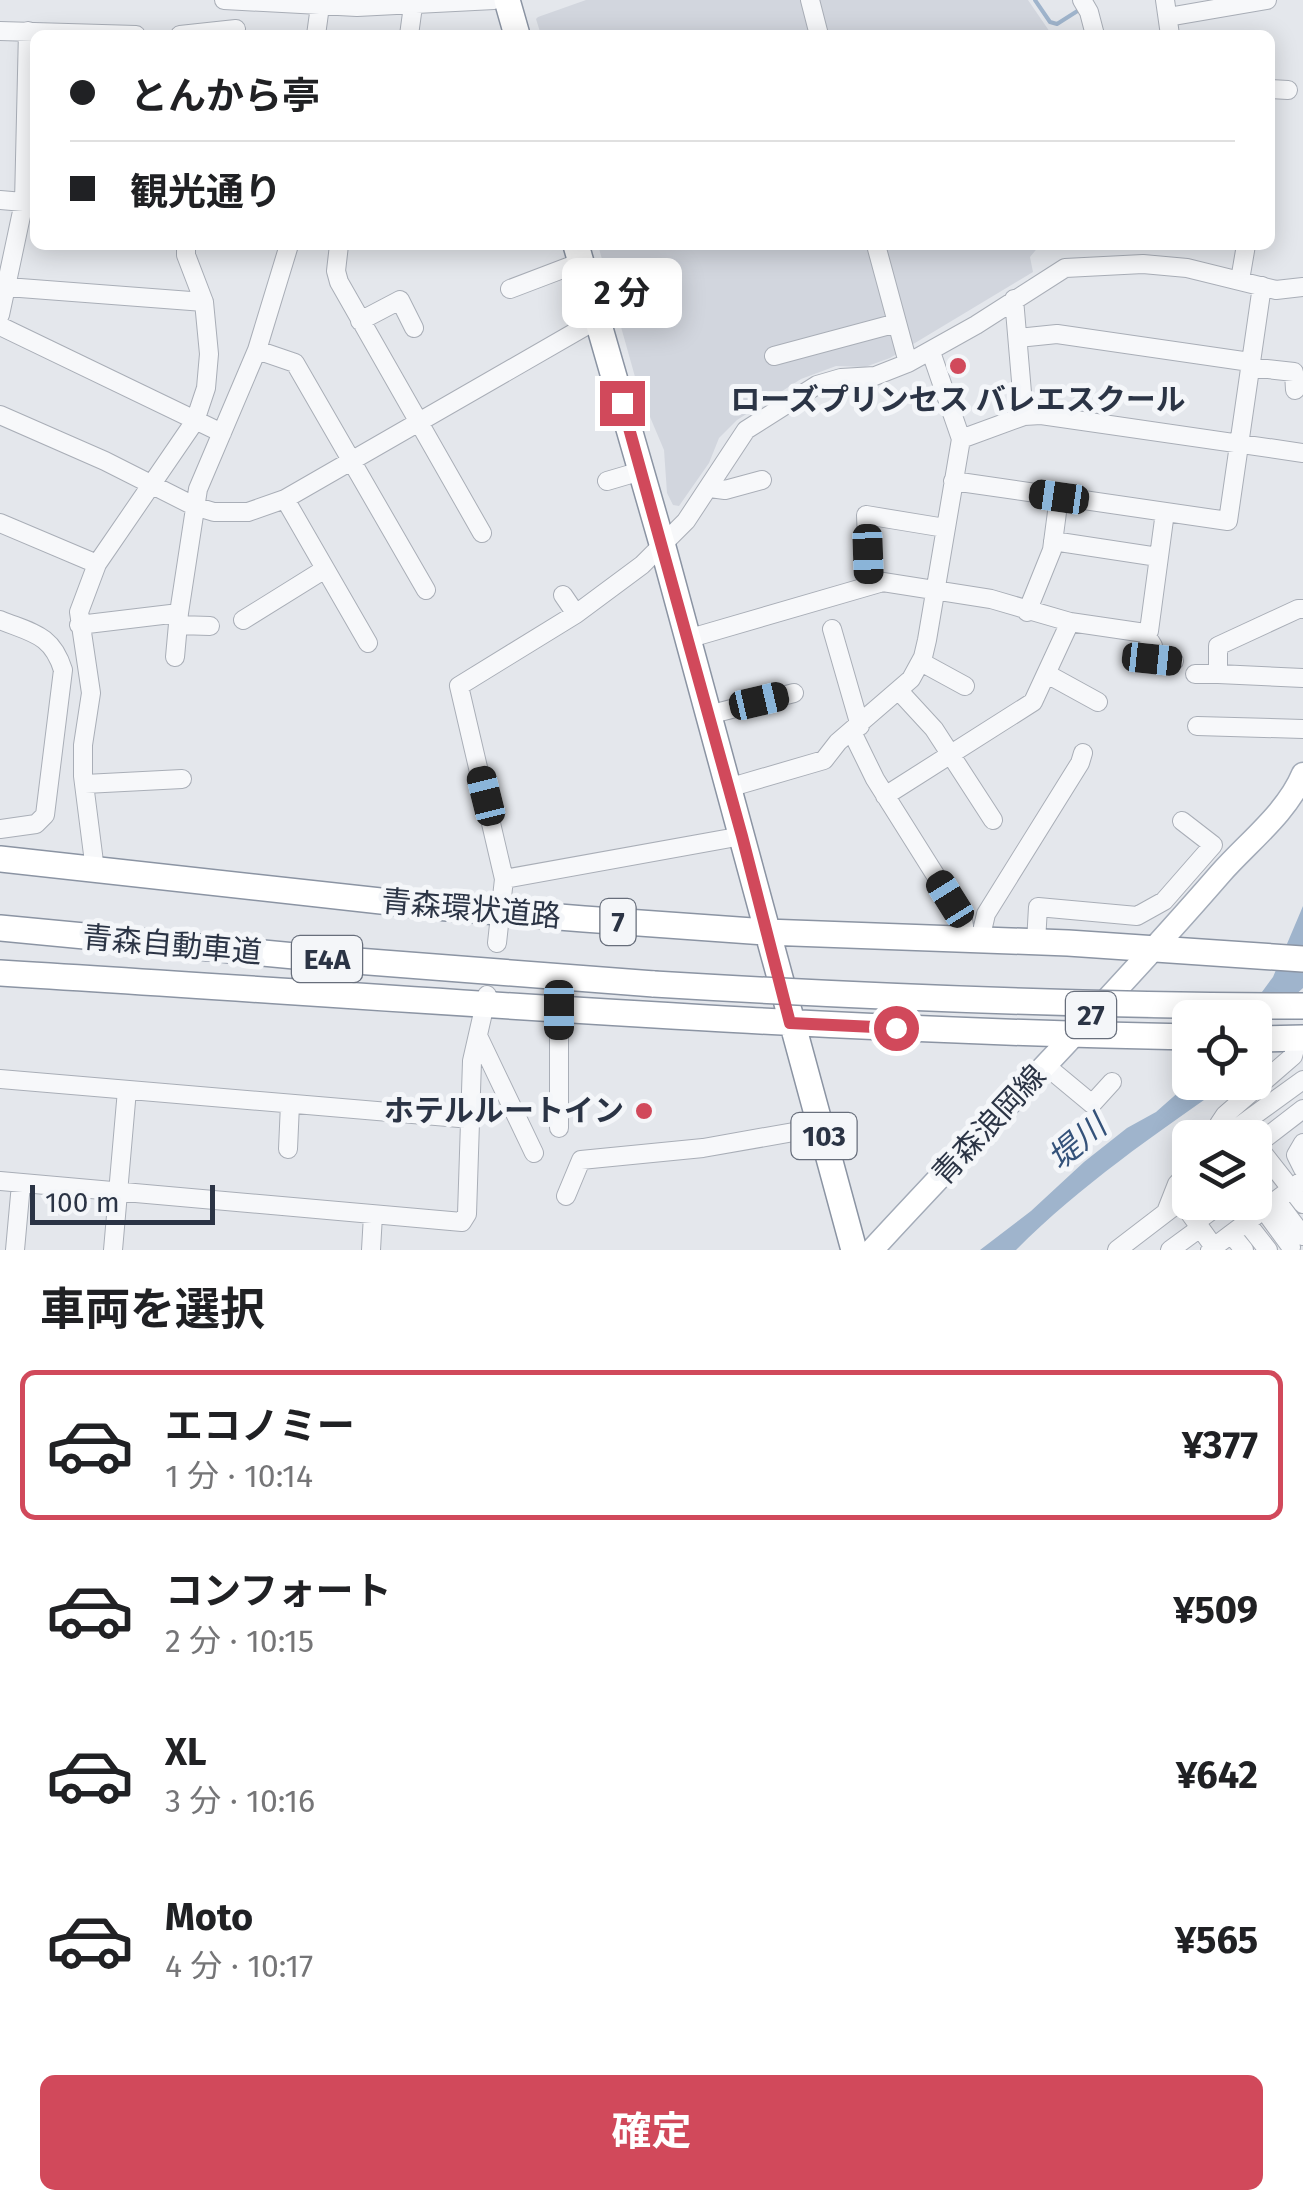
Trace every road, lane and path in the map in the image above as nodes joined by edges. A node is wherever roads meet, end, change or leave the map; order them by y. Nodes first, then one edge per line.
1 (224, 0) edge
2 (235, 0) edge
3 (494, 0) edge
4 (507, 0) edge
5 (810, 0) edge
6 (1082, 0) edge
7 (1267, 1) edge
8 (312, 4) edge
9 (413, 6) junction
10 (1168, 17) edge
11 (0, 30) edge
12 (236, 30) edge
13 (315, 30) edge
14 (410, 30) edge
15 (516, 30) edge
16 (818, 30) edge
17 (1094, 30) edge
18 (28, 31) joint
19 (0, 200) edge
20 (29, 203) edge
21 (186, 250) edge
22 (287, 250) edge
23 (338, 250) edge
24 (877, 250) edge
25 (1245, 250) edge
26 (579, 254) edge
27 (1240, 280) junction
28 (1262, 286) junction
29 (7, 287) junction
30 (1303, 287) edge
31 (510, 289) dead end
32 (1014, 298) junction
33 (204, 302) junction
34 (0, 315) edge
35 (598, 319) junction
36 (360, 321) junction
37 (897, 323) junction
38 (0, 326) edge
39 (414, 328) dead end
40 (1018, 338) junction
41 (257, 350) junction
42 (931, 352) junction
43 (774, 356) dead end
44 (908, 363) junction
45 (1249, 365) junction
46 (1295, 390) dead end
47 (0, 415) edge
48 (1024, 416) junction
49 (418, 420) junction
50 (195, 421) junction
51 (222, 433) junction
52 (961, 439) junction
53 (1238, 444) junction
54 (1303, 453) edge
55 (351, 458) junction
56 (641, 471) junction
57 (762, 480) dead end
58 (606, 482) dead end
59 (952, 482) junction
60 (154, 485) junction
61 (710, 488) junction
62 (1059, 497) junction
63 (286, 499) junction
64 (194, 506) junction
65 (1165, 512) junction
66 (0, 523) edge
67 (945, 528) junction
68 (482, 533) dead end
69 (1053, 541) junction
70 (662, 547) junction
71 (1158, 557) junction
72 (97, 564) junction
73 (325, 570) junction
74 (869, 586) junction
75 (426, 590) dead end
76 (935, 590) junction
77 (564, 594) dead end
78 (1303, 610) edge
79 (1027, 612) junction
80 (576, 614) junction
81 (179, 619) junction
82 (0, 620) edge
83 (243, 620) dead end
84 (1070, 622) junction
85 (80, 625) junction
86 (210, 626) dead end
87 (832, 628) dead end
88 (1146, 634) junction
89 (687, 638) junction
90 (368, 643) dead end
91 (175, 657) dead end
92 (1174, 661) dead end
93 (921, 662) junction
94 (1047, 674) junction
95 (1195, 674) dead end
96 (1218, 674) junction
97 (1303, 678) edge
98 (965, 686) dead end
99 (899, 691) junction
100 (794, 693) dead end
101 (1098, 702) dead end
102 (708, 715) junction
103 (1197, 726) dead end
104 (856, 729) junction
105 (1303, 729) edge
106 (1082, 753) dead end
107 (952, 755) junction
108 (1303, 774) edge
109 (182, 780) dead end
110 (85, 784) junction
111 (728, 788) junction
112 (885, 796) junction
113 (993, 820) dead end
114 (1182, 821) dead end
115 (0, 830) edge
116 (742, 836) junction
117 (0, 858) edge
118 (95, 870) junction
119 (504, 879) junction
120 (501, 912) junction
121 (0, 928) edge
122 (766, 932) junction
123 (973, 940) junction
124 (1036, 942) junction
125 (497, 943) dead end
126 (1156, 948) junction
127 (1303, 959) edge
128 (0, 972) edge
129 (486, 1001) junction
130 (1303, 1006) edge
131 (559, 1010) junction
132 (790, 1023) junction
133 (1070, 1036) junction
134 (1172, 1037) edge
135 (479, 1038) junction
136 (1272, 1038) edge
137 (1300, 1038) edge
138 (1045, 1065) junction
139 (0, 1080) edge
140 (1303, 1080) edge
141 (1112, 1082) dead end
142 (128, 1090) junction
143 (290, 1104) junction
144 (1303, 1110) edge
145 (471, 1119) junction
146 (1221, 1120) edge
147 (1262, 1120) edge
148 (1272, 1124) edge
149 (559, 1128) dead end
150 (822, 1128) junction
151 (1303, 1142) edge
152 (288, 1149) dead end
153 (534, 1153) dead end
154 (1273, 1166) edge
155 (1303, 1170) edge
156 (0, 1181) edge
157 (20, 1184) junction
158 (119, 1191) junction
159 (1283, 1194) edge
160 (566, 1196) dead end
161 (1303, 1204) edge
162 (1172, 1207) edge
163 (373, 1215) junction
164 (1194, 1220) edge
165 (1203, 1220) edge
166 (1198, 1225) junction
167 (1239, 1228) junction
168 (1296, 1243) edge
169 (1213, 1249) edge
170 (15, 1250) edge
171 (113, 1250) edge
172 (371, 1250) edge
173 (854, 1250) edge
174 (872, 1250) edge
175 (1117, 1250) edge
176 (1170, 1250) edge
177 (1244, 1250) edge
178 (1268, 1250) edge

1 - 2 street
2 - 8 street
2 - 12 street
3 - 9 street
4 - 15 highway
5 - 16 street
6 - 17 street
7 - 10 street
8 - 9 street
8 - 13 street
9 - 14 street
11 - 18 street
18 - 20 street
19 - 20 street
20 - 29 street
21 - 33 street
22 - 41 street
23 - 36 street
24 - 37 street
25 - 27 street
26 - 31 street
26 - 35 highway, 103
27 - 28 street
27 - 32 street
28 - 30 street
28 - 45 street
29 - 33 street
29 - 34 street
32 - 40 street
32 - 42 street
33 - 50 street
35 - 49 street
35 - 56 highway, 103
36 - 39 street
36 - 49 street
37 - 43 street
37 - 44 street
38 - 50 street
40 - 45 street
40 - 48 street
41 - 51 street
41 - 55 street
42 - 44 street
42 - 52 street
44 - 61 street
45 - 46 street
45 - 53 street
47 - 60 street
48 - 52 street
48 - 53 street
49 - 55 street
49 - 68 street
50 - 51 street
50 - 60 street
51 - 64 street
52 - 59 street
53 - 54 street
53 - 65 street
55 - 63 street
55 - 75 street
56 - 58 street
56 - 70 highway, 103
57 - 61 street
59 - 62 street
59 - 67 street
60 - 64 street
60 - 72 street
61 - 70 street
62 - 65 street
62 - 69 street
63 - 64 street
63 - 73 street
64 - 81 street
65 - 71 street
66 - 72 street
67 - 74 street
67 - 76 street
69 - 71 street
69 - 79 street
70 - 80 street
70 - 89 highway, 103
71 - 88 street
72 - 85 street
73 - 83 street
73 - 90 street
74 - 76 street
74 - 89 street
76 - 79 street
76 - 93 street
77 - 80 street
78 - 96 street
79 - 84 street
80 - 119 street
81 - 85 street
81 - 86 street
81 - 91 street
82 - 115 street
84 - 88 street
84 - 94 street
85 - 110 street
87 - 104 street
88 - 92 street
89 - 102 highway, 103
93 - 98 street
93 - 99 street
94 - 101 street
94 - 107 street
95 - 96 street
96 - 97 street
99 - 104 street
99 - 107 street
100 - 102 street
102 - 111 highway, 103
103 - 105 street
104 - 111 street
104 - 112 street
106 - 123 street
107 - 112 street
107 - 113 street
108 - 126 main road, 青森浪岡線 / 27
109 - 110 street
110 - 118 street
111 - 116 highway, 103
112 - 123 street
114 - 124 street
116 - 119 street
116 - 122 highway, 103
117 - 118 highway, 青森環状道路 / 7
118 - 120 highway, 青森環状道路 / 7
119 - 120 street
120 - 122 highway, 青森環状道路 / 7
120 - 125 street
121 - 130 highway, 青森自動車道 / E4A, bridge
122 - 123 highway, 青森環状道路 / 7
122 - 132 highway, 103
123 - 124 highway, 青森環状道路 / 7
124 - 126 highway, 青森環状道路 / 7
126 - 127 highway, 青森環状道路 / 7
126 - 133 main road, 青森浪岡線 / 27
128 - 129 highway
129 - 131 highway
129 - 135 street
131 - 132 highway
131 - 149 street
132 - 133 highway
132 - 150 highway, 103
133 - 134 highway
133 - 138 main road, 青森浪岡線 / 27
135 - 145 street
135 - 153 street
136 - 137 highway
137 - 146 street
138 - 141 street
138 - 174 main road, 青森浪岡線 / 27
139 - 142 street
140 - 147 street
142 - 143 street
142 - 158 street
143 - 145 street
143 - 152 street
144 - 148 street
145 - 163 street
150 - 160 street
150 - 173 highway, 103
151 - 155 street
154 - 159 street
156 - 157 street
157 - 158 street
157 - 170 street
158 - 163 street
158 - 171 street
159 - 161 street
159 - 167 street
159 - 168 street
162 - 175 street
163 - 172 street
164 - 166 street
165 - 166 street
166 - 169 street
166 - 176 street
167 - 169 street
167 - 177 street
167 - 178 street

